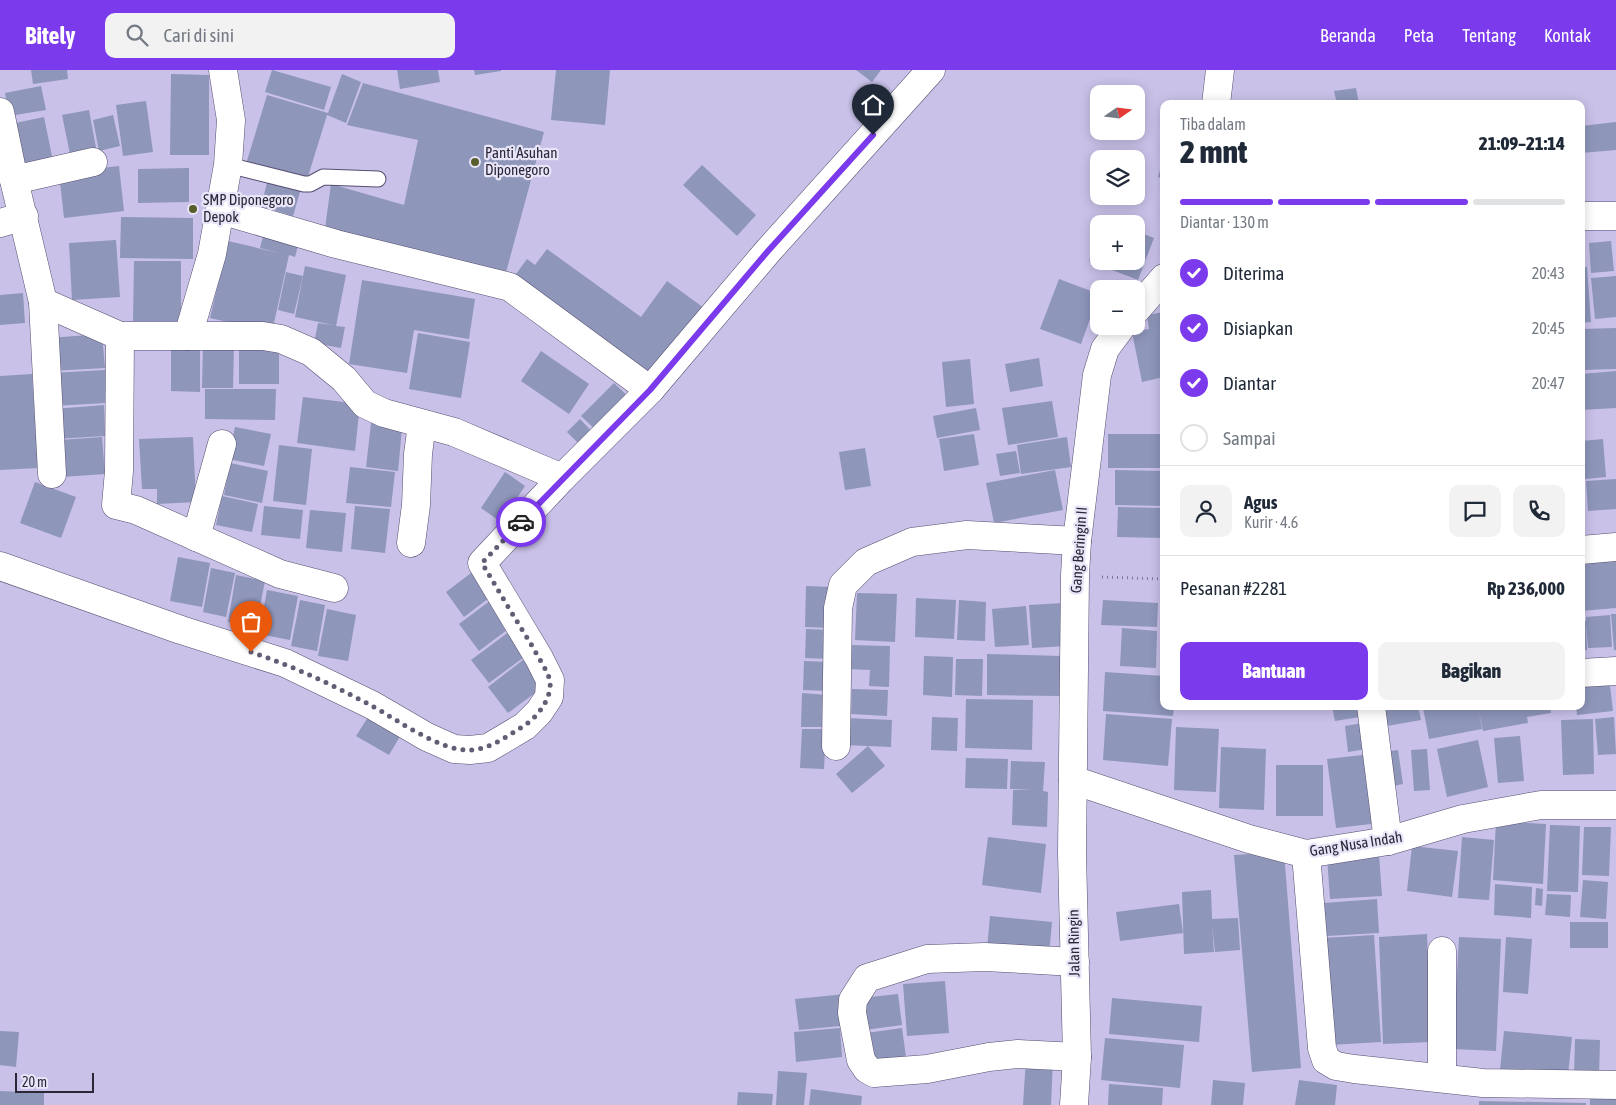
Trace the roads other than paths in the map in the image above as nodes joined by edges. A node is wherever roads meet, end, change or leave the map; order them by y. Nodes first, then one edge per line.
1 (223, 70) edge
2 (931, 70) edge
3 (1220, 70) edge
4 (1216, 100) edge
5 (0, 112) edge
6 (93, 162) dead end
7 (228, 165) junction
8 (378, 179) dead end
9 (14, 180) junction
10 (221, 210) junction
11 (1585, 216) edge
12 (1616, 216) edge
13 (12, 219) edge
14 (1160, 284) edge
15 (1145, 300) edge
16 (44, 302) junction
17 (1116, 335) edge
18 (120, 336) junction
19 (188, 336) junction
20 (650, 390) junction
21 (422, 424) junction
22 (222, 444) dead end
23 (52, 474) dead end
24 (562, 478) junction
25 (196, 536) junction
26 (1078, 541) junction
27 (411, 543) dead end
28 (1616, 547) edge
29 (1585, 550) edge
30 (0, 566) edge
31 (334, 588) dead end
32 (1616, 671) edge
33 (1585, 673) edge
34 (1372, 710) edge
35 (836, 746) dead end
36 (1073, 780) junction
37 (1616, 805) edge
38 (1388, 841) junction
39 (1306, 854) junction
40 (1442, 951) dead end
41 (1075, 962) junction
42 (1077, 1057) junction
43 (1442, 1078) junction
44 (1616, 1085) edge
45 (1074, 1105) edge

1 - 7 street
2 - 20 street
3 - 4 street
5 - 9 street
6 - 9 street
7 - 8 lane
7 - 10 street
9 - 13 street
10 - 19 street
10 - 20 street
11 - 12 street
13 - 16 street
14 - 15 street
16 - 18 street
16 - 23 street
17 - 26 street, Gang Beringin II
18 - 19 street
18 - 25 street
19 - 21 street
20 - 24 street
21 - 24 street
21 - 27 street
22 - 25 street
24 - 30 street
25 - 31 street
26 - 35 street
26 - 36 street, Gang Beringin II
28 - 29 street
32 - 33 street
34 - 38 street
36 - 39 street, Gang Nusa Indah
36 - 41 street, Jalan Ringin
37 - 38 street, Gang Nusa Indah
38 - 39 street, Gang Nusa Indah
39 - 43 street
40 - 43 street
41 - 42 street, Jalan Ringin
41 - 42 street
42 - 45 street, Jalan Ringin
43 - 44 street

